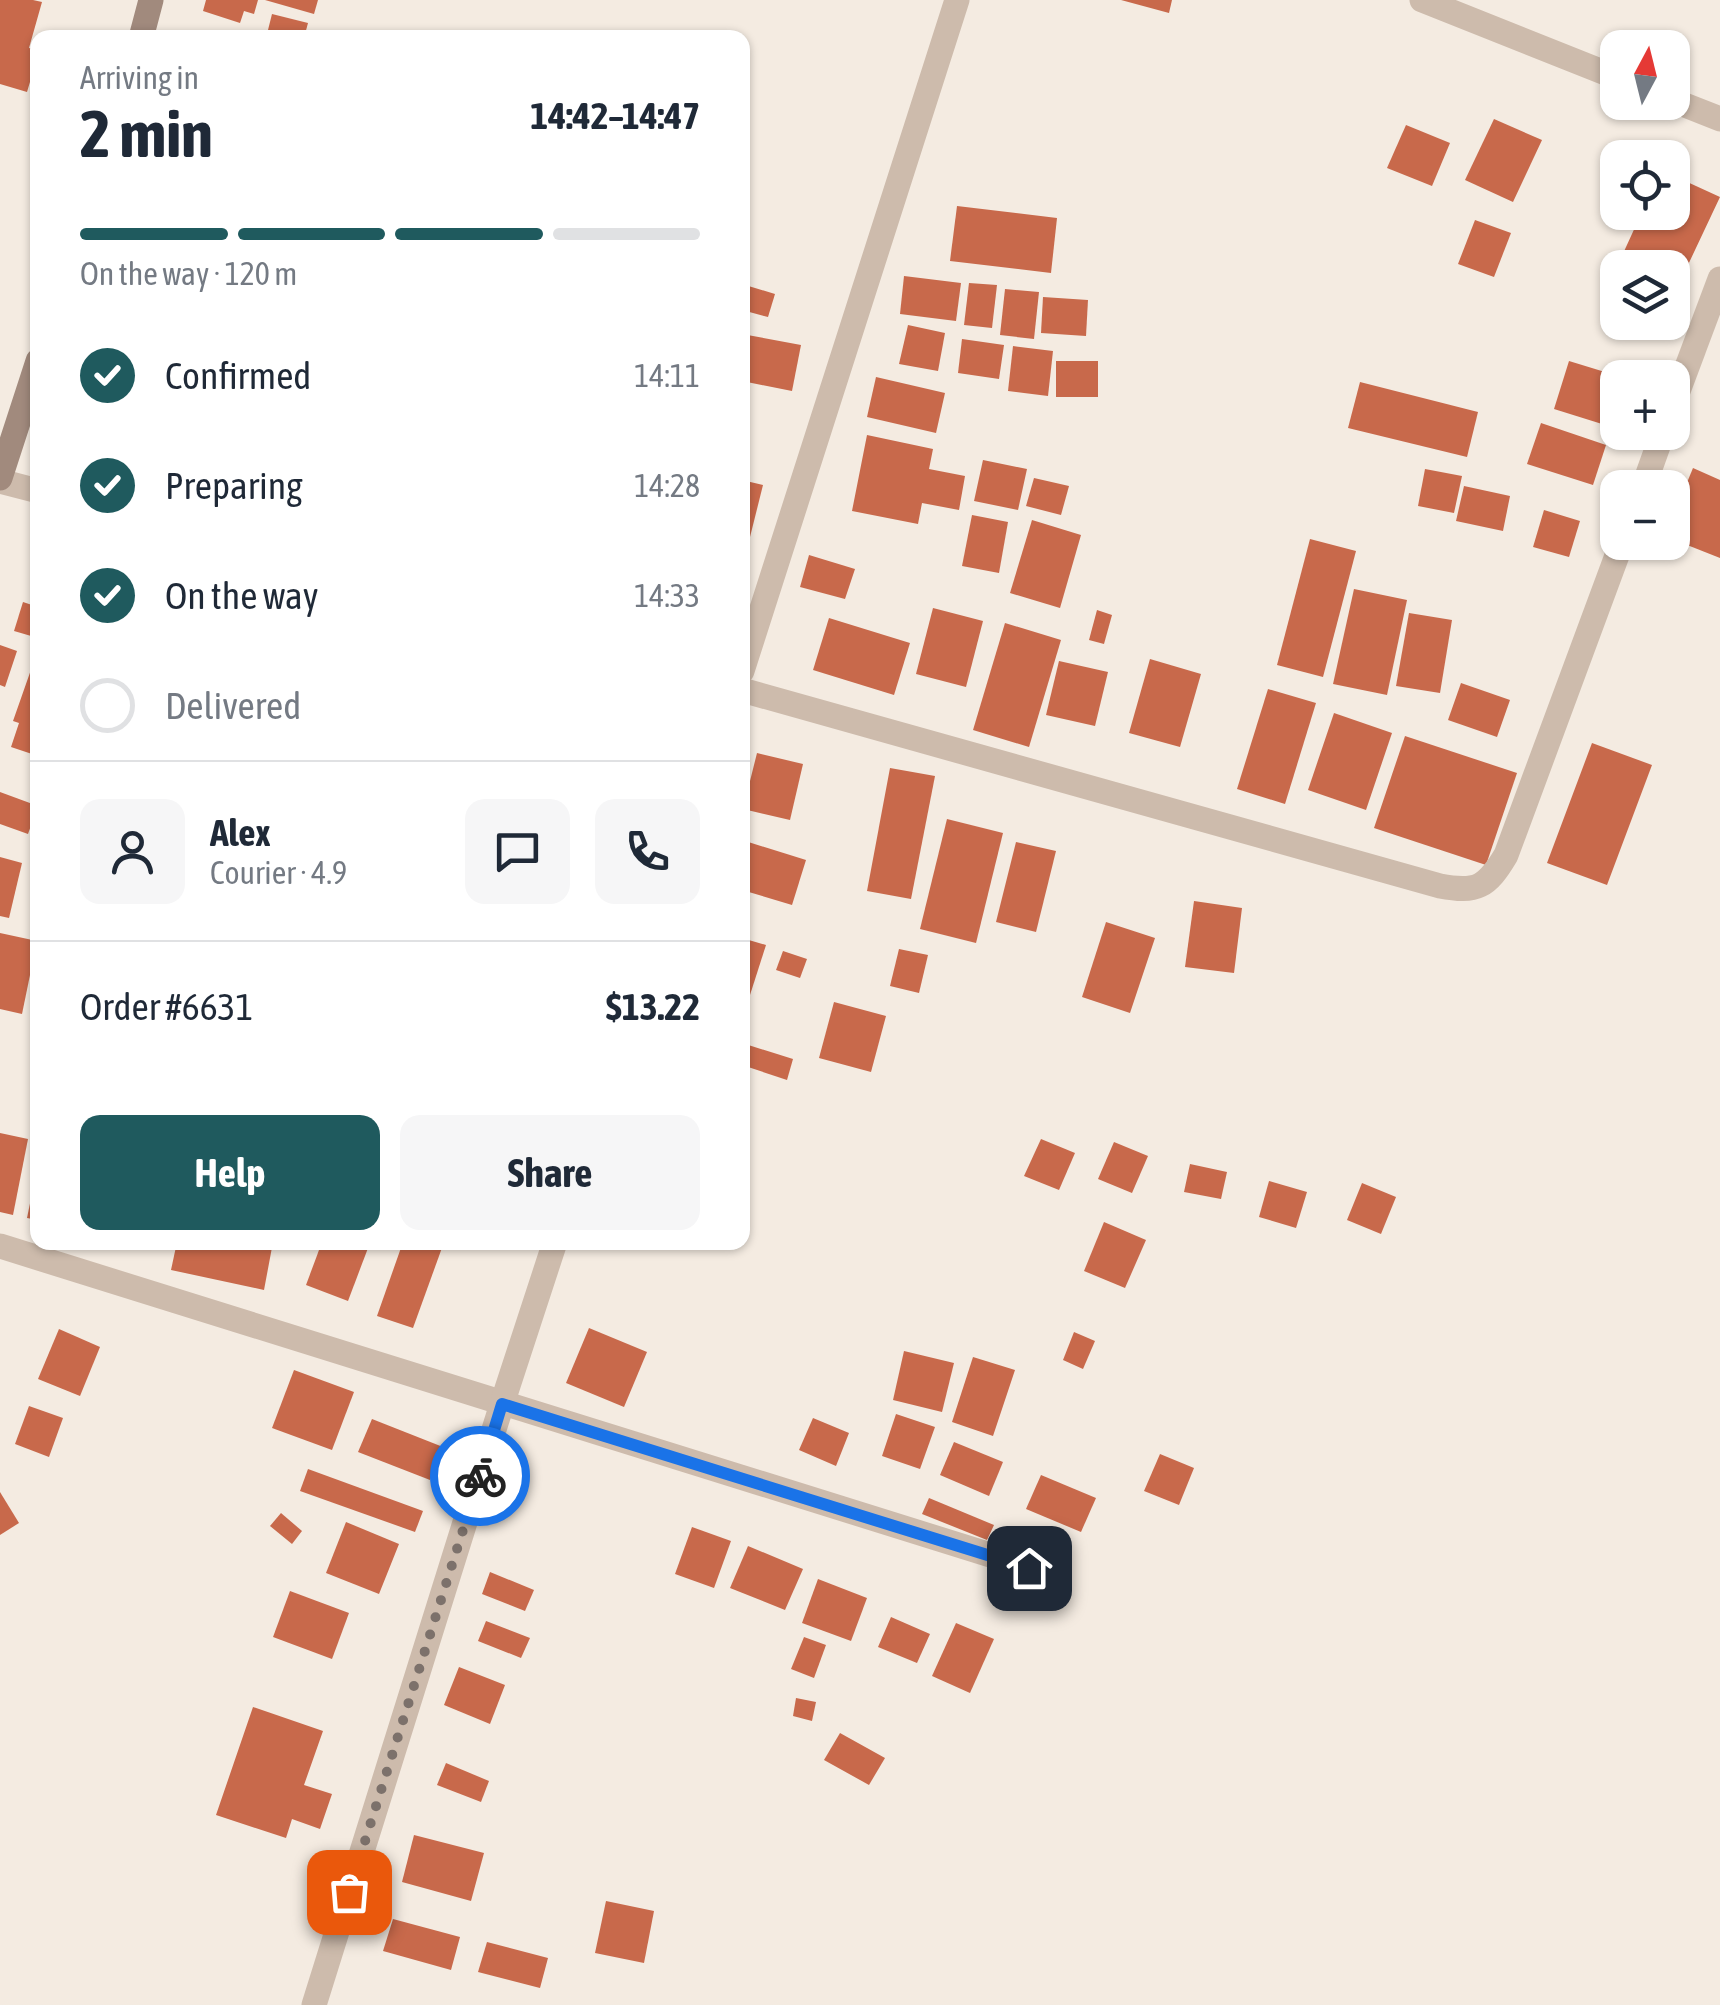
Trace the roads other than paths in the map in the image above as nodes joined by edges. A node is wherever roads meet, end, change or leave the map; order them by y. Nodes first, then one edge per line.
1 (152, 0) edge
2 (956, 0) edge
3 (1422, 0) edge
4 (143, 30) edge
5 (1600, 71) edge
6 (1690, 108) edge
7 (1720, 120) edge
8 (1720, 279) edge
9 (1690, 360) edge
10 (30, 386) edge
11 (0, 479) edge
12 (30, 488) edge
13 (1615, 560) edge
14 (750, 645) edge
15 (750, 692) edge
16 (0, 1246) edge
17 (552, 1250) edge
18 (502, 1404) junction
19 (1029, 1568) dead end
20 (314, 2005) edge

1 - 4 main road
2 - 14 street
3 - 5 street
6 - 7 street
8 - 9 street
10 - 11 main road
11 - 12 street
13 - 15 street
16 - 18 street
17 - 18 street
18 - 19 street
18 - 20 street

